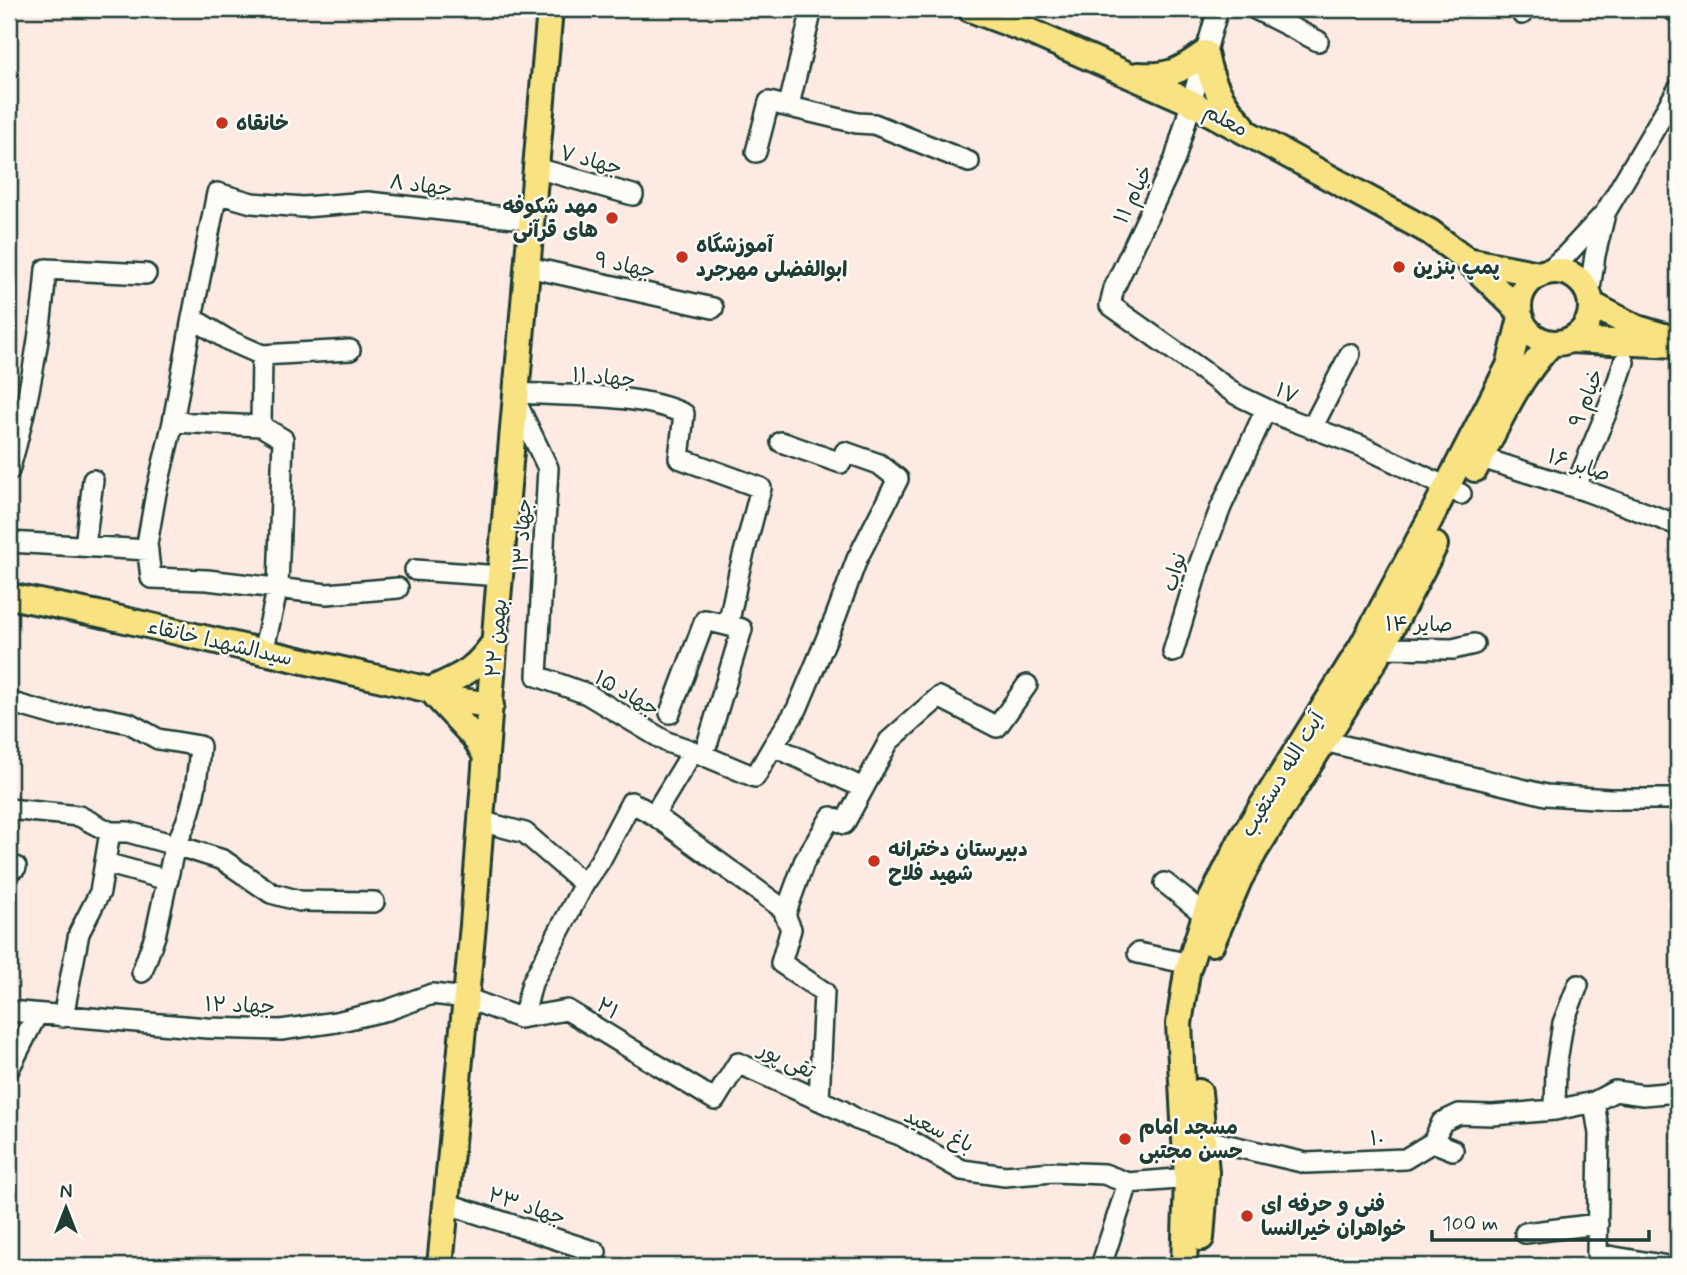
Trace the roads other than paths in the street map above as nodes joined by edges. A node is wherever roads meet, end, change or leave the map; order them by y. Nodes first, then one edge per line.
1 (550, 9) edge
2 (812, 9) edge
3 (970, 9) edge
4 (1218, 9) edge
5 (1255, 9) edge
6 (1671, 9) edge
7 (1678, 13) edge
8 (1318, 41) dead end
9 (1205, 53) junction
10 (1127, 75) junction
11 (1677, 93) edge
12 (1190, 102) junction
13 (789, 105) junction
14 (1249, 132) junction
15 (756, 152) dead end
16 (969, 162) dead end
17 (536, 168) junction
18 (633, 195) dead end
19 (1605, 213) junction
20 (533, 220) junction
21 (1467, 260) junction
22 (528, 267) junction
23 (1543, 273) junction
24 (146, 274) dead end
25 (1590, 300) junction
26 (1110, 305) joint
27 (713, 308) dead end
28 (1520, 315) junction
29 (192, 318) junction
30 (1560, 341) junction
31 (1678, 342) edge
32 (350, 350) dead end
33 (1350, 354) dead end
34 (262, 355) junction
35 (1624, 362) dead end
36 (517, 399) junction
37 (1266, 409) junction
38 (173, 422) junction
39 (261, 426) junction
40 (1312, 428) junction
41 (781, 442) dead end
42 (1472, 456) junction
43 (9, 471) edge
44 (93, 480) dead end
45 (1575, 488) junction
46 (1454, 491) junction
47 (1678, 525) edge
48 (9, 542) edge
49 (85, 546) junction
50 (148, 550) junction
51 (415, 570) dead end
52 (501, 576) junction
53 (278, 587) junction
54 (398, 588) dead end
55 (9, 596) edge
56 (722, 624) junction
57 (496, 640) junction
58 (1474, 644) dead end
59 (1372, 645) junction
60 (263, 652) junction
61 (1173, 652) dead end
62 (537, 676) joint
63 (1027, 685) dead end
64 (430, 690) junction
65 (491, 699) junction
66 (9, 702) edge
67 (670, 713) dead end
68 (1315, 737) junction
69 (700, 746) junction
70 (773, 746) junction
71 (486, 756) junction
72 (863, 788) junction
73 (1678, 799) edge
74 (9, 809) edge
75 (654, 815) junction
76 (480, 821) junction
77 (110, 832) junction
78 (175, 845) junction
79 (105, 863) junction
80 (168, 880) junction
81 (1165, 883) dead end
82 (584, 884) junction
83 (374, 902) dead end
84 (786, 911) junction
85 (1205, 915) junction
86 (1138, 953) dead end
87 (1190, 964) junction
88 (142, 972) dead end
89 (1578, 985) dead end
90 (466, 998) junction
91 (9, 1011) edge
92 (37, 1014) junction
93 (63, 1017) junction
94 (520, 1018) junction
95 (9, 1069) edge
96 (1678, 1092) edge
97 (715, 1100) joint
98 (819, 1100) junction
99 (1594, 1102) junction
100 (1555, 1110) junction
101 (1193, 1137) junction
102 (1433, 1143) junction
103 (1453, 1150) dead end
104 (1196, 1178) junction
105 (1128, 1183) junction
106 (445, 1203) junction
107 (1598, 1224) junction
108 (1525, 1233) dead end
109 (596, 1252) dead end
110 (440, 1266) edge
111 (1101, 1266) edge
112 (1184, 1266) edge
113 (1200, 1266) edge
114 (1668, 1266) edge

1 - 17 main road, ۲۲ بهمن
2 - 13 street
3 - 10 main road, معلم
4 - 9 street, خیام ۱۱
5 - 8 street
6 - 7 street
9 - 10 main road
9 - 12 street, خیام ۱۱
9 - 14 main road
10 - 12 main road, معلم
11 - 19 street
12 - 14 main road, معلم
12 - 26 street, خیام ۱۱
13 - 15 street
13 - 16 street
14 - 21 main road, معلم
17 - 18 street, جهاد ۷
17 - 20 main road, ۲۲ بهمن
19 - 23 street
19 - 25 street
20 - 22 main road, ۲۲ بهمن
20 - 29 street, جهاد ۸
21 - 23 main road
21 - 28 main road, معلم
22 - 27 street, جهاد ۹
22 - 36 main road, ۲۲ بهمن
23 - 25 main road
23 - 28 main road
24 - 43 street
25 - 30 main road
25 - 31 main road
26 - 37 street, ۱۷
28 - 30 main road
28 - 42 main road, آیت الله دستغیب
29 - 34 street
29 - 38 street
30 - 31 main road
30 - 42 main road, آیت الله دستغیب
32 - 34 street
33 - 40 street
34 - 39 street
35 - 45 street, خیام ۹
36 - 52 main road, ۲۲ بهمن
36 - 56 street, جهاد ۱۱
36 - 62 street, جهاد ۱۳
37 - 40 street, ۱۷
37 - 61 street, نواب
38 - 39 street
38 - 50 street
39 - 53 street
40 - 46 street, ۱۷
41 - 70 street
42 - 45 street, صابر ۱۶
42 - 46 main road, آیت الله دستغیب
44 - 49 street
45 - 47 street, صابر ۱۶
46 - 59 main road, آیت الله دستغیب
48 - 49 street
49 - 50 street
50 - 53 street
51 - 52 street
52 - 57 main road, ۲۲ بهمن
53 - 54 street
53 - 60 street
55 - 60 main road, سیدالشهدا خانقاء
56 - 67 street
56 - 69 street
57 - 64 main road
57 - 65 main road, ۲۲ بهمن
58 - 59 street, صایر ۱۴
59 - 68 main road, آیت الله دستغیب
60 - 64 main road, سیدالشهدا خانقاء
62 - 69 street, جهاد ۱۵
63 - 72 street
64 - 65 main road, سیدالشهدا خانقاء
64 - 71 main road
65 - 71 main road, ۲۲ بهمن
66 - 78 street
68 - 73 street
68 - 85 main road, آیت الله دستغیب
68 - 101 main road, آیت الله دستغیب
69 - 70 street, جهاد ۱۵
69 - 75 street
70 - 72 street
71 - 76 main road, ۲۲ بهمن
72 - 84 street
74 - 77 street
75 - 82 street
75 - 84 street
76 - 82 street
76 - 90 main road, ۲۲ بهمن
77 - 78 street
77 - 79 street
78 - 80 street
78 - 83 street
79 - 80 street
79 - 93 street
80 - 88 street
81 - 85 street
82 - 94 street
84 - 98 street
85 - 87 main road, آیت الله دستغیب
86 - 87 street
87 - 101 main road, آیت الله دستغیب
89 - 100 street
90 - 93 street, جهاد ۱۲
90 - 94 street, ۲۱
90 - 106 main road, ۲۲ بهمن
91 - 92 street, جهاد ۱۲
92 - 93 street, جهاد ۱۲
92 - 95 street
94 - 97 street, ۲۱
96 - 99 street, ۱۰
97 - 98 street, تقی پور
98 - 105 street, باغ سعید
99 - 100 street, ۱۰
99 - 107 street
100 - 102 street, ۱۰
101 - 102 street, ۱۰
101 - 104 main road, آیت الله دستغیب
102 - 103 street
104 - 105 street
104 - 112 main road, آیت الله دستغیب
104 - 113 main road, آیت الله دستغیب
105 - 111 street
106 - 109 street, جهاد ۲۳
106 - 110 main road, ۲۲ بهمن
107 - 108 street
107 - 114 street

